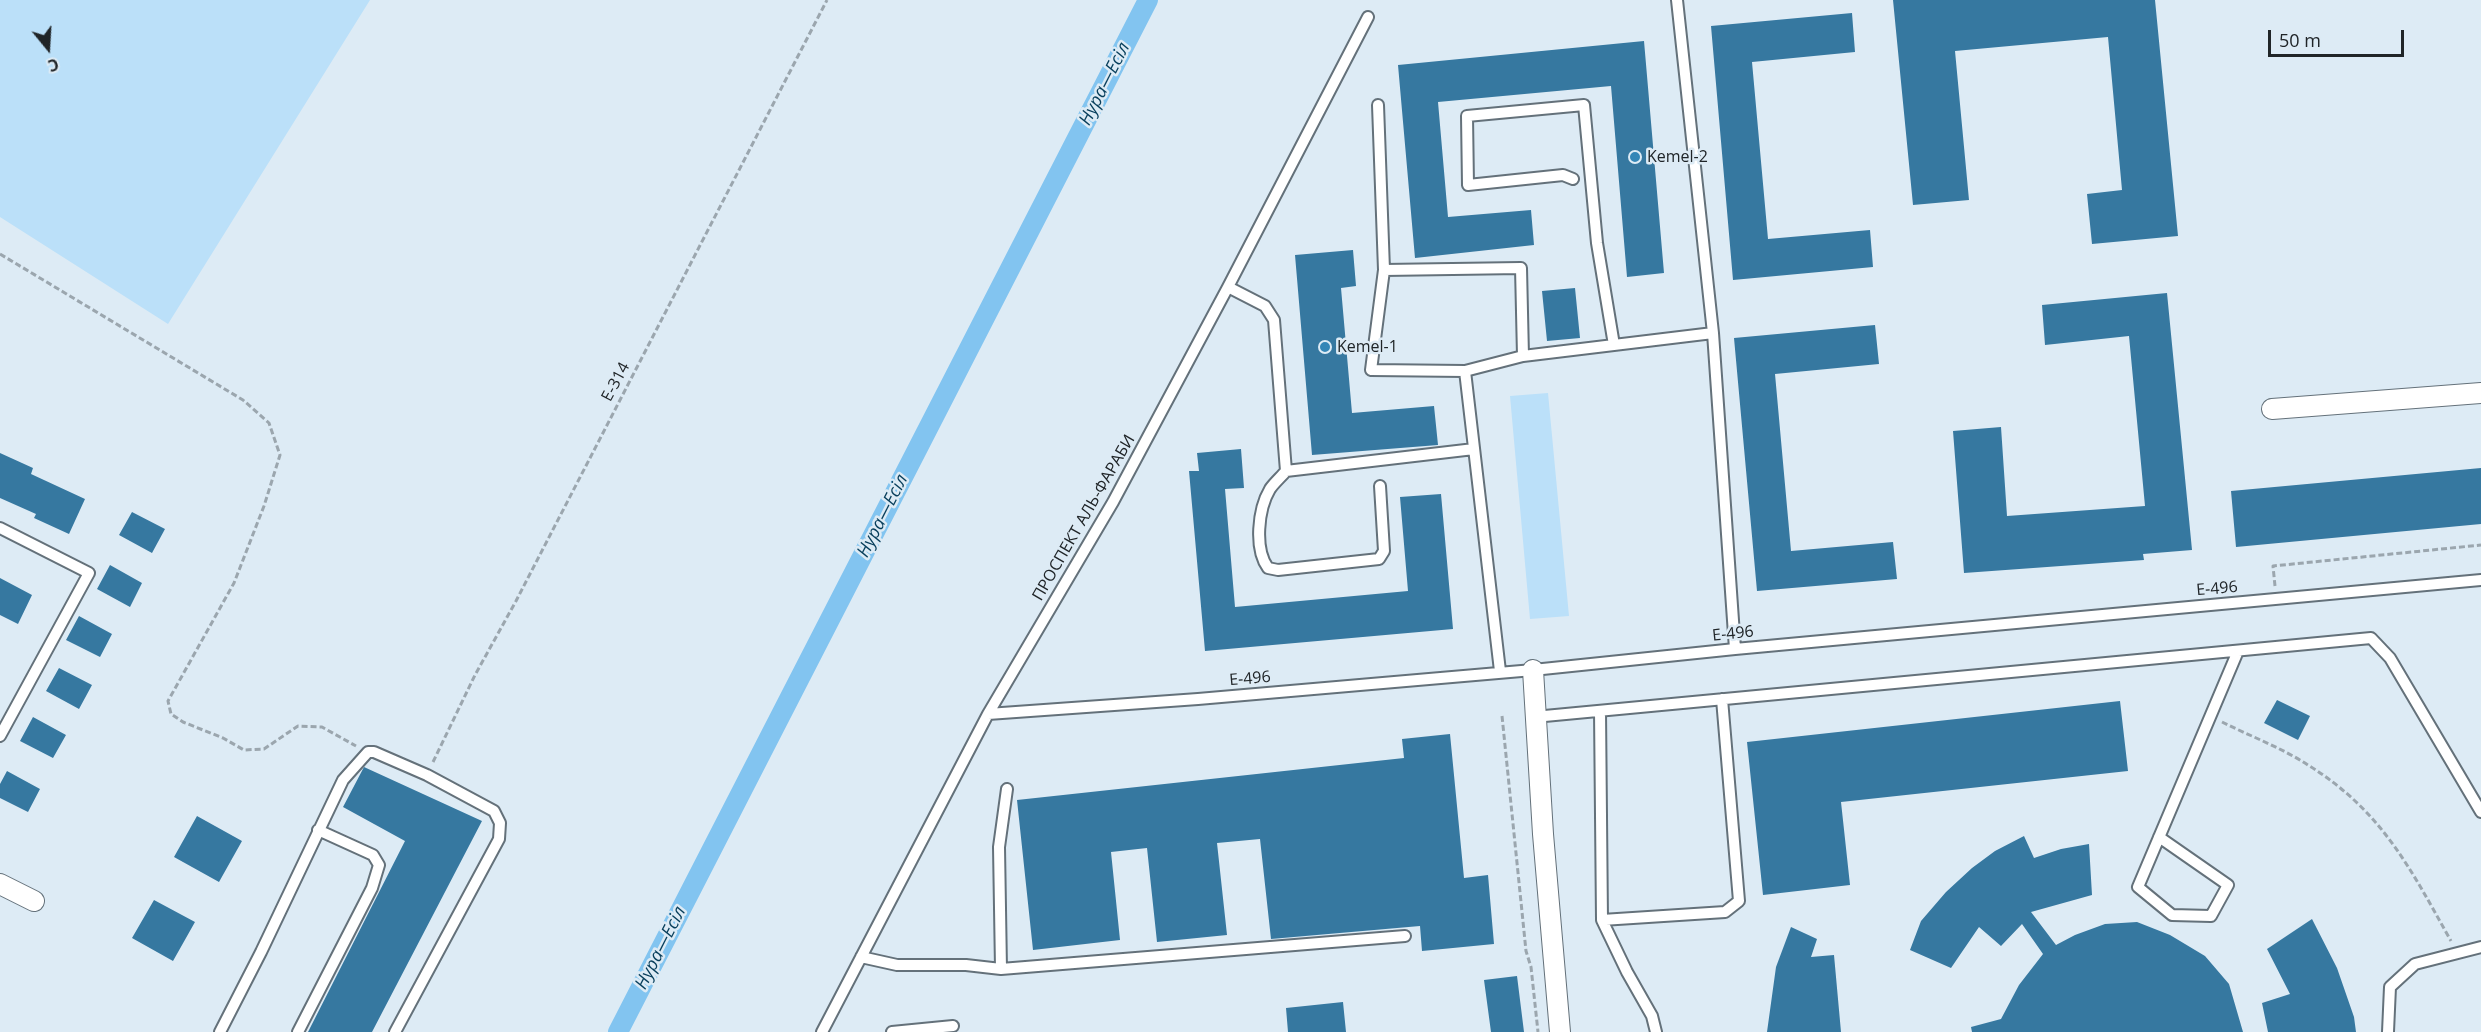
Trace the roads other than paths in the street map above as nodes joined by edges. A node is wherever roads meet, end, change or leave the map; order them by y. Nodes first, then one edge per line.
1 (1677, 0) edge
2 (1368, 17) dead end
3 (1378, 105) dead end
4 (1573, 179) dead end
5 (1384, 270) junction
6 (1228, 287) junction
7 (1713, 333) junction
8 (1614, 345) junction
9 (1523, 356) junction
10 (1465, 370) junction
11 (2481, 393) edge
12 (2272, 409) dead end
13 (1474, 449) junction
14 (1286, 471) junction
15 (1380, 486) dead end
16 (0, 528) edge
17 (2481, 580) edge
18 (1735, 649) junction
19 (2238, 651) junction
20 (1533, 670) junction
21 (1500, 671) junction
22 (1722, 699) junction
23 (1599, 711) junction
24 (988, 714) junction
25 (1534, 717) junction
26 (0, 736) edge
27 (1007, 789) dead end
28 (2481, 812) edge
29 (318, 830) junction
30 (2159, 837) junction
31 (0, 884) edge
32 (34, 901) dead end
33 (1602, 920) junction
34 (1405, 936) dead end
35 (2481, 947) edge
36 (861, 957) junction
37 (1001, 969) junction
38 (952, 1026) dead end
39 (220, 1032) edge
40 (298, 1032) edge
41 (395, 1032) edge
42 (822, 1032) edge
43 (892, 1032) edge
44 (1560, 1032) edge
45 (1656, 1032) edge
46 (2388, 1032) edge

1 - 7 lane
2 - 6 lane, ПРОСПЕКТ АЛЬ-ФАРАБИ
3 - 5 lane
4 - 8 lane
5 - 9 lane
5 - 10 lane
6 - 14 lane
6 - 24 lane, ПРОСПЕКТ АЛЬ-ФАРАБИ
7 - 8 lane
7 - 18 lane
8 - 9 lane
9 - 10 lane
10 - 13 lane
11 - 12 street
13 - 14 lane
13 - 21 lane
14 - 15 lane
16 - 26 lane
17 - 18 lane, E-496
18 - 20 lane, E-496
19 - 22 lane
19 - 28 lane
19 - 30 lane
20 - 21 lane, E-496
20 - 25 street
21 - 24 lane, E-496
22 - 23 lane
22 - 33 lane
23 - 25 lane
23 - 33 lane
24 - 36 lane, ПРОСПЕКТ АЛЬ-ФАРАБИ
25 - 44 street
27 - 37 lane
29 - 39 lane
29 - 40 lane
29 - 41 lane
30 - 30 lane
31 - 32 street
33 - 45 lane
34 - 37 lane
35 - 46 lane
36 - 37 lane
36 - 42 lane, ПРОСПЕКТ АЛЬ-ФАРАБИ
38 - 43 lane

